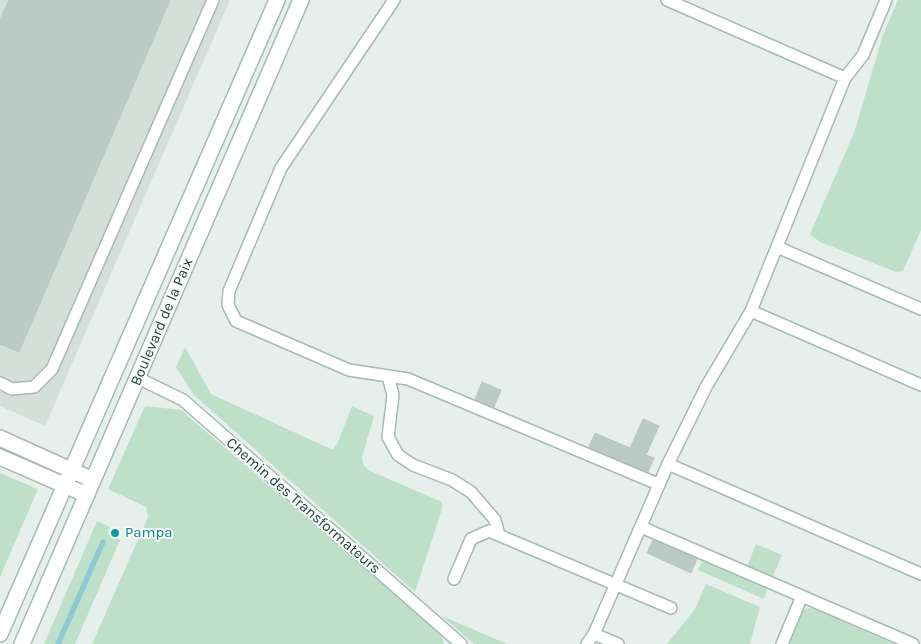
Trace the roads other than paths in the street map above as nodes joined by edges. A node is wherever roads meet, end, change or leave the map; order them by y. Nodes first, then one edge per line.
1 (213, 0) edge
2 (277, 0) edge
3 (301, 0) edge
4 (394, 0) edge
5 (668, 0) edge
6 (886, 0) edge
7 (845, 78) junction
8 (777, 247) junction
9 (921, 309) edge
10 (750, 311) junction
11 (388, 376) junction
12 (138, 378) junction
13 (0, 383) edge
14 (921, 385) edge
15 (0, 438) edge
16 (0, 457) edge
17 (668, 464) junction
18 (71, 470) junction
19 (93, 480) junction
20 (658, 484) junction
21 (65, 485) junction
22 (87, 495) junction
23 (641, 526) junction
24 (499, 535) junction
25 (921, 574) edge
26 (454, 579) dead end
27 (614, 584) junction
28 (802, 596) junction
29 (671, 608) dead end
30 (0, 634) edge
31 (594, 634) junction
32 (22, 644) edge
33 (461, 644) edge
34 (587, 644) edge
35 (618, 644) edge
36 (782, 644) edge
37 (913, 644) edge

1 - 13 lane
2 - 18 main road, Boulevard de la Paix
3 - 12 main road, Boulevard de la Paix
4 - 11 lane
5 - 7 lane
6 - 7 lane
7 - 8 lane
8 - 9 lane
8 - 10 lane
10 - 14 lane
10 - 17 lane
11 - 20 lane
11 - 24 lane
12 - 19 main road, Boulevard de la Paix
12 - 33 lane, Chemin des Transformateurs
15 - 18 main road
16 - 21 main road
17 - 20 lane
17 - 25 lane
18 - 19 main road
18 - 21 main road, Boulevard de la Paix
19 - 22 main road, Boulevard de la Paix
20 - 23 lane
21 - 22 main road
21 - 30 main road, Boulevard de la Paix
22 - 32 main road, Boulevard de la Paix
23 - 27 lane
23 - 28 lane
24 - 26 lane
24 - 27 lane
27 - 29 lane
27 - 31 lane
28 - 36 lane
28 - 37 lane
31 - 34 lane
31 - 35 lane

